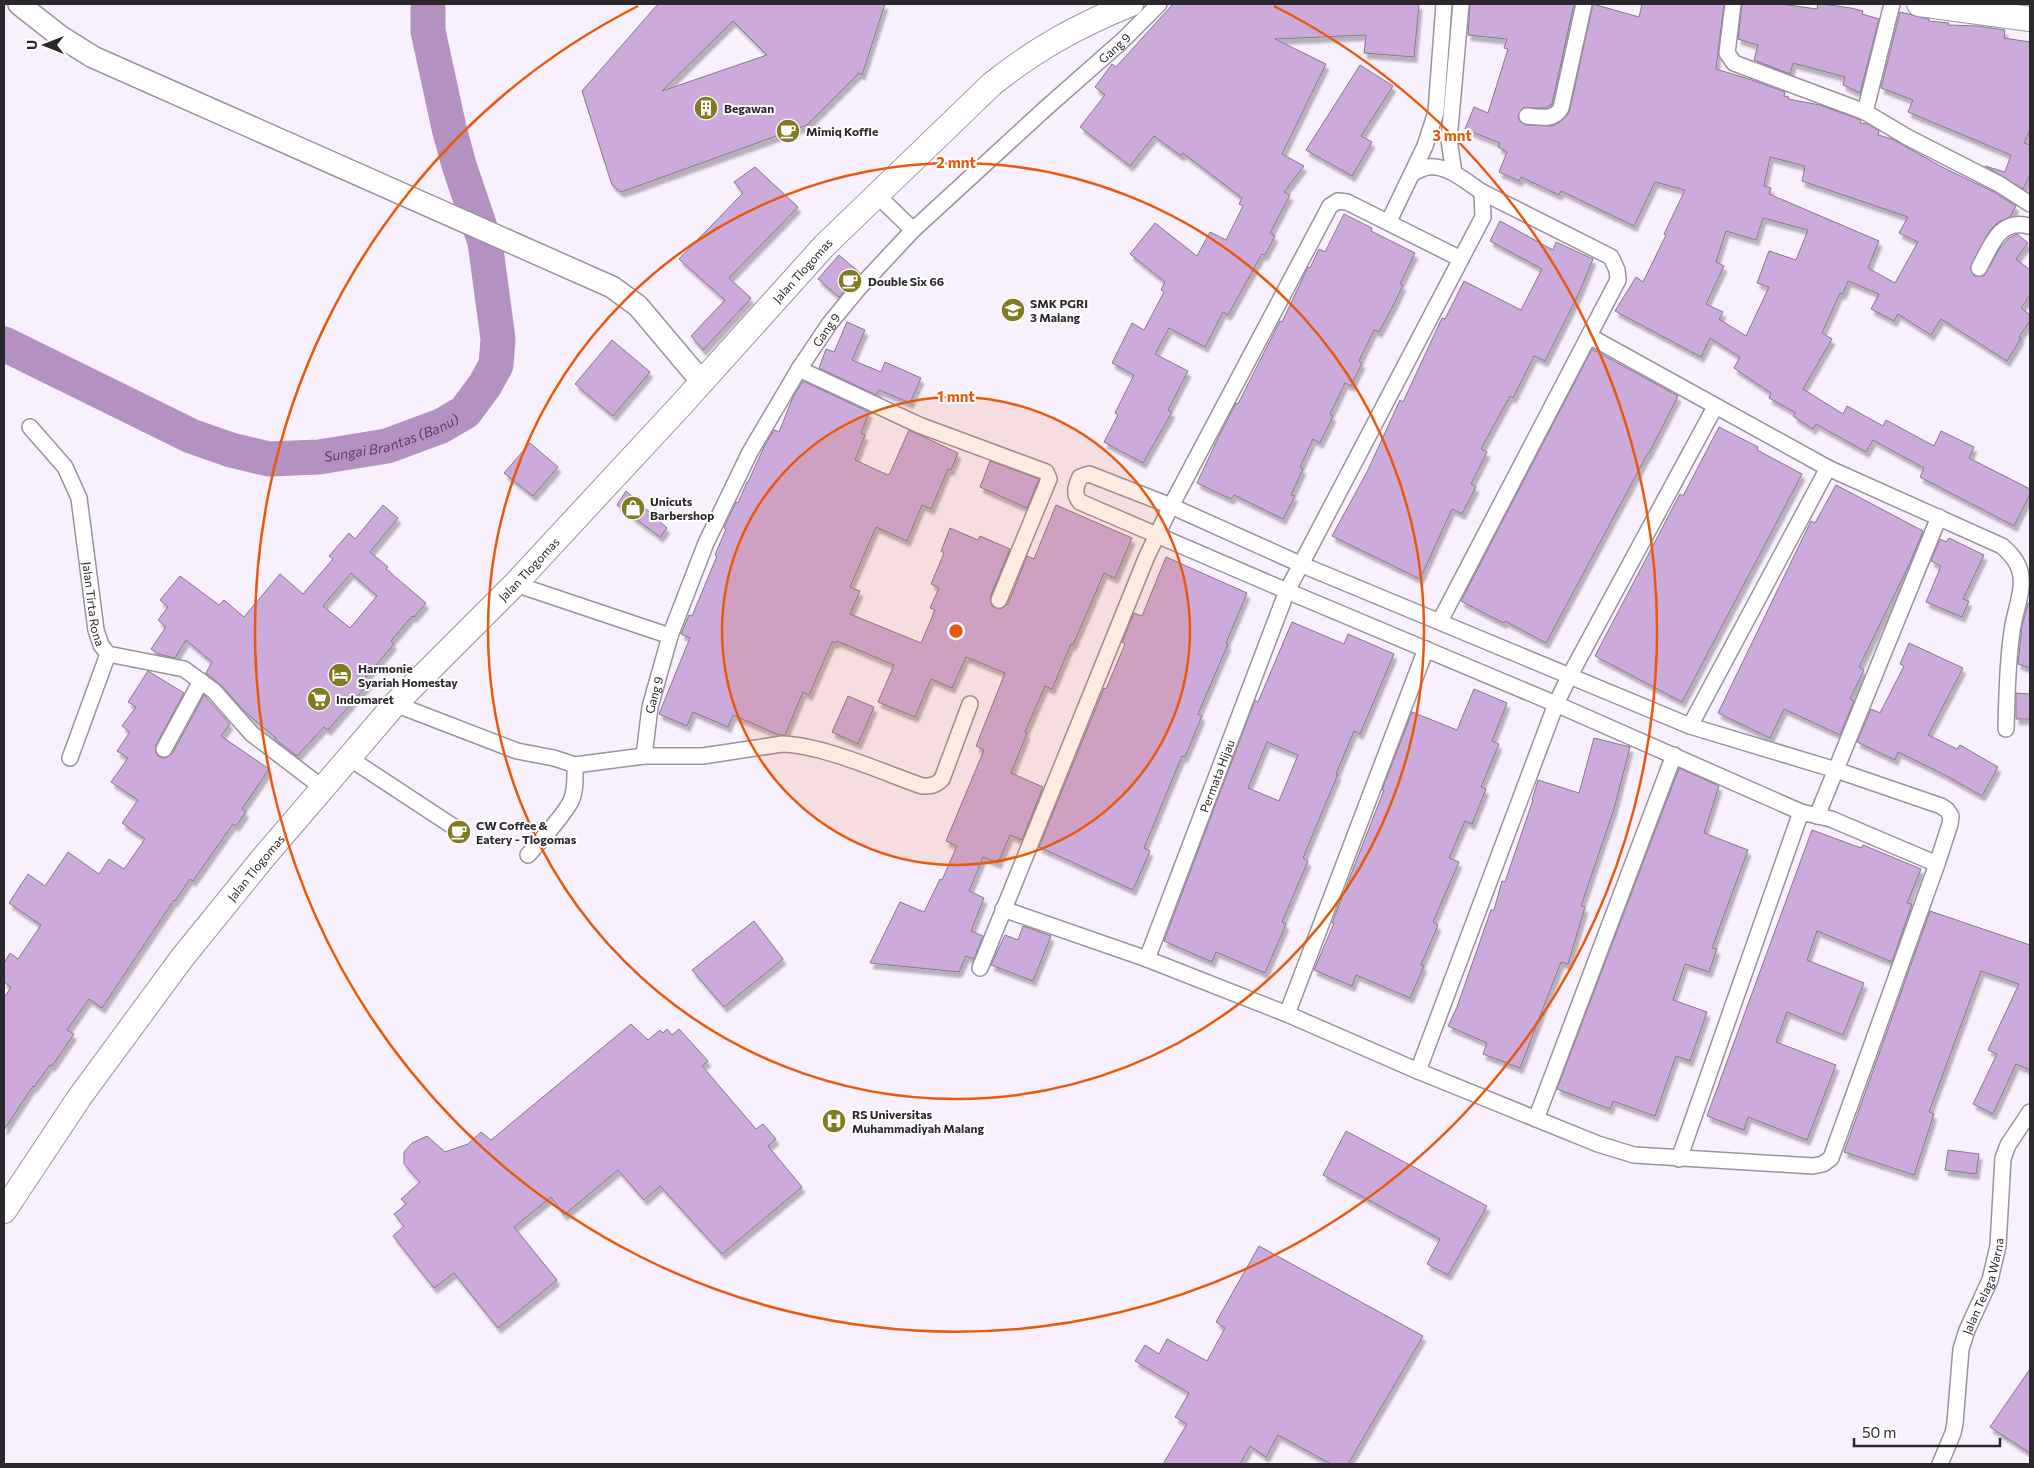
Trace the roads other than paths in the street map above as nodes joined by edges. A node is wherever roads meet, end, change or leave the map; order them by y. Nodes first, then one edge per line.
1 (19, 4) edge
2 (1131, 4) edge
3 (1159, 4) edge
4 (1444, 4) edge
5 (1461, 4) edge
6 (1584, 4) edge
7 (1733, 4) edge
8 (1892, 4) edge
9 (1919, 4) edge
10 (2030, 19) edge
11 (1440, 63) junction
12 (1457, 64) junction
13 (1436, 112) junction
14 (1864, 112) junction
15 (1453, 114) junction
16 (1527, 116) dead end
17 (1413, 173) junction
18 (1454, 174) junction
19 (1482, 192) junction
20 (876, 194) junction
21 (2030, 204) edge
22 (1510, 207) junction
23 (1483, 217) junction
24 (1389, 221) junction
25 (2030, 229) edge
26 (913, 230) junction
27 (1462, 259) junction
28 (1979, 268) dead end
29 (1589, 336) junction
30 (799, 369) junction
31 (702, 382) junction
32 (1714, 407) junction
33 (30, 427) dead end
34 (1828, 468) junction
35 (1171, 506) junction
36 (1938, 517) junction
37 (1157, 534) junction
38 (1300, 564) junction
39 (515, 584) junction
40 (1287, 592) junction
41 (999, 600) dead end
42 (1440, 621) junction
43 (670, 636) junction
44 (1426, 649) junction
45 (108, 654) junction
46 (1569, 677) junction
47 (200, 681) junction
48 (395, 704) junction
49 (970, 704) dead end
50 (1556, 704) junction
51 (1690, 726) junction
52 (2006, 729) dead end
53 (164, 749) dead end
54 (1674, 755) junction
55 (644, 756) junction
56 (70, 758) dead end
57 (349, 758) junction
58 (575, 765) junction
59 (1836, 770) junction
60 (323, 788) junction
61 (1802, 812) junction
62 (1817, 816) junction
63 (457, 829) dead end
64 (528, 855) dead end
65 (1937, 864) junction
66 (1003, 909) junction
67 (1147, 958) junction
68 (980, 968) dead end
69 (1287, 1014) junction
70 (1418, 1071) junction
71 (2030, 1112) edge
72 (1536, 1119) junction
73 (1679, 1159) junction
74 (7, 1200) edge
75 (1940, 1464) edge

1 - 31 main road
2 - 20 main road, Jalan Tlogomas
3 - 26 street, Gang 9
4 - 11 street
5 - 12 street
6 - 16 street
7 - 14 street
8 - 14 street
9 - 10 main road
11 - 12 street
11 - 13 street
12 - 15 street
13 - 15 street
13 - 17 street
14 - 21 street
15 - 18 street
17 - 18 street
17 - 24 street
18 - 19 street
19 - 22 street
19 - 23 street
20 - 26 street
20 - 31 main road, Jalan Tlogomas
22 - 23 street
22 - 29 street
23 - 27 street, Permata Hijau
24 - 27 street
24 - 35 street
25 - 28 street
26 - 30 street, Gang 9
27 - 38 street, Permata Hijau
29 - 32 street
29 - 42 street
30 - 41 street
30 - 43 street, Gang 9
31 - 39 main road, Jalan Tlogomas
32 - 34 street
32 - 46 street
33 - 45 street, Jalan Tirta Rona
34 - 36 street
34 - 51 street
35 - 37 street
35 - 37 street
35 - 38 street
36 - 52 street
36 - 59 street
37 - 40 street
37 - 66 street
38 - 40 street, Permata Hijau
38 - 42 street
39 - 43 street
39 - 48 main road, Jalan Tlogomas
40 - 44 street
40 - 67 street, Permata Hijau
42 - 46 street
43 - 55 street, Gang 9
44 - 50 street
44 - 69 street
45 - 47 street, Jalan Tirta Rona
45 - 56 street
46 - 50 street
46 - 51 street
47 - 53 street
47 - 60 street, Jalan Tirta Rona
48 - 57 main road, Jalan Tlogomas
48 - 58 street
49 - 55 street
50 - 54 street
50 - 70 street
51 - 59 street
54 - 61 street
54 - 72 street
55 - 58 street
57 - 60 main road, Jalan Tlogomas
57 - 63 street
58 - 64 street
59 - 62 street
59 - 65 street
60 - 74 main road, Jalan Tlogomas
61 - 62 street
61 - 73 street
62 - 65 street
65 - 73 street
66 - 67 street
66 - 68 street
67 - 69 street
69 - 70 street
70 - 72 street
71 - 75 street, Jalan Telaga Warna
72 - 73 street

